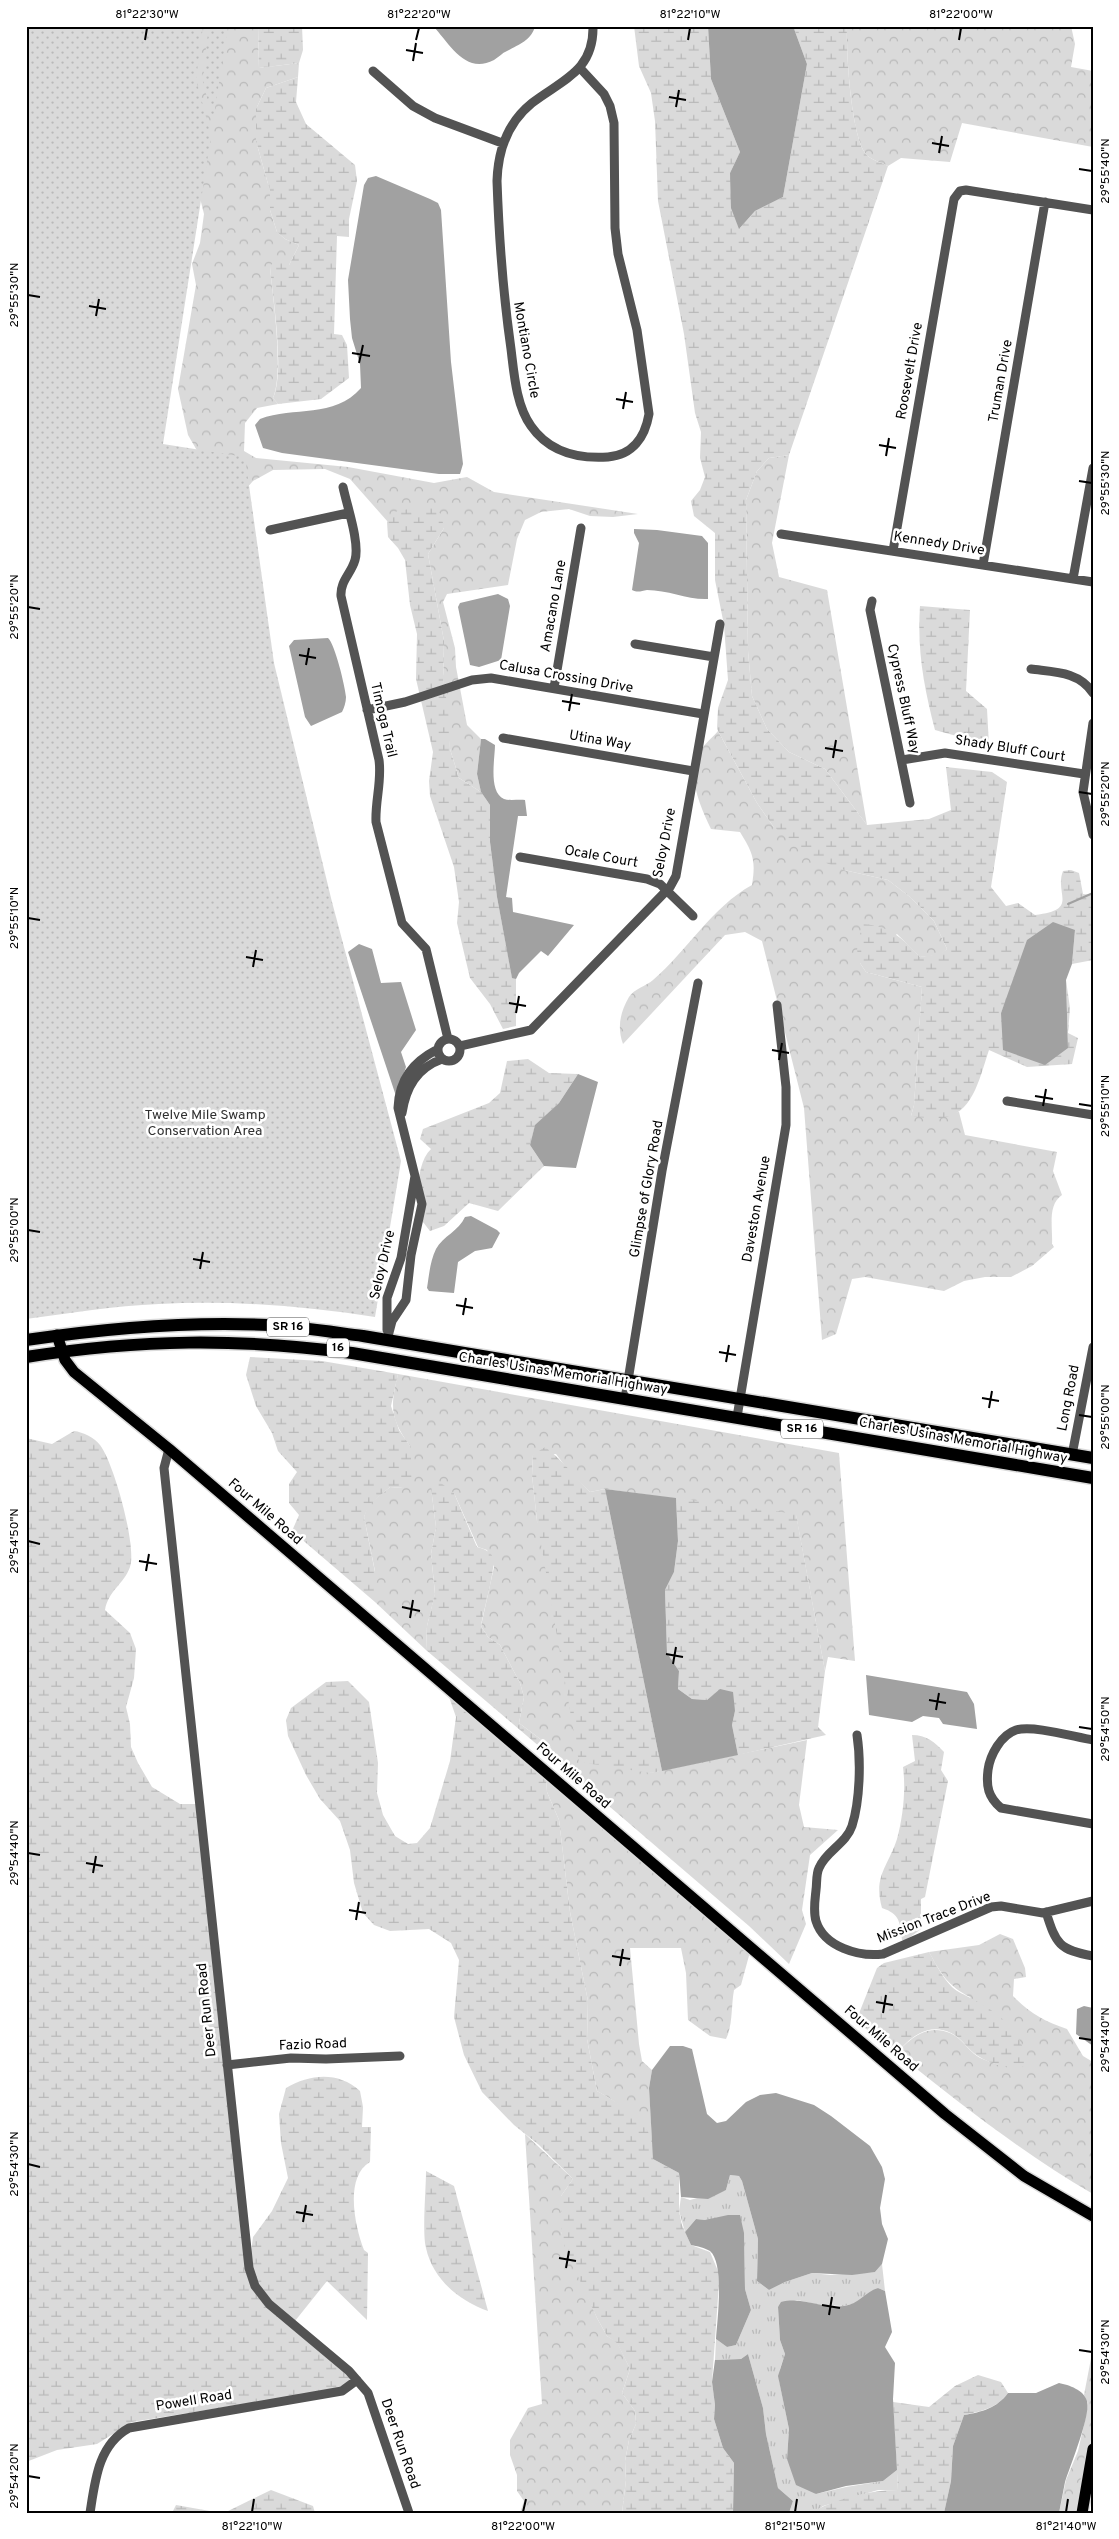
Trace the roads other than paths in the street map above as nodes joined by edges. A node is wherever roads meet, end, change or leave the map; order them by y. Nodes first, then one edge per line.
1 (593, 26) edge
2 (580, 68) junction
3 (373, 71) dead end
4 (502, 143) junction
5 (1045, 202) junction
6 (1093, 210) edge
7 (1093, 468) edge
8 (343, 487) dead end
9 (348, 512) junction
10 (581, 528) dead end
11 (270, 530) dead end
12 (781, 534) dead end
13 (893, 551) junction
14 (983, 565) junction
15 (1073, 579) junction
16 (1093, 582) edge
17 (872, 601) dead end
18 (720, 624) dead end
19 (635, 644) dead end
20 (714, 658) junction
21 (1030, 669) dead end
22 (554, 688) junction
23 (1093, 693) edge
24 (367, 710) junction
25 (703, 714) junction
26 (1093, 723) edge
27 (503, 738) dead end
28 (902, 760) junction
29 (693, 771) junction
30 (1084, 774) junction
31 (910, 803) dead end
32 (1093, 835) edge
33 (520, 857) dead end
34 (668, 890) junction
35 (693, 916) dead end
36 (698, 983) dead end
37 (777, 1005) dead end
38 (448, 1039) junction
39 (460, 1046) junction
40 (438, 1049) junction
41 (442, 1059) junction
42 (1007, 1101) dead end
43 (1093, 1115) edge
44 (401, 1121) junction
45 (416, 1173) junction
46 (391, 1284) junction
47 (408, 1291) junction
48 (57, 1335) junction
49 (26, 1340) edge
50 (387, 1340) junction
51 (283, 1344) junction
52 (1093, 1347) edge
53 (62, 1351) junction
54 (26, 1357) edge
55 (628, 1381) junction
56 (740, 1398) junction
57 (625, 1399) junction
58 (737, 1417) junction
59 (169, 1449) junction
60 (1072, 1455) junction
61 (1093, 1458) edge
62 (1093, 1478) edge
63 (857, 1735) dead end
64 (1093, 1740) edge
65 (1093, 1824) edge
66 (1093, 1901) edge
67 (1046, 1912) junction
68 (1093, 1956) edge
69 (400, 2056) dead end
70 (227, 2065) junction
71 (1093, 2216) edge
72 (357, 2380) junction
73 (1093, 2450) edge
74 (90, 2513) edge
75 (409, 2513) edge
76 (1082, 2513) edge

1 - 2 street, Montiano Circle
2 - 4 street, Montiano Circle
2 - 4 street, Montiano Circle
3 - 4 street
5 - 6 street
5 - 13 street, Roosevelt Drive
5 - 14 street, Truman Drive
7 - 15 street
8 - 9 street, Timoga Trail
9 - 11 street
9 - 24 street, Timoga Trail
10 - 22 street, Amacano Lane
12 - 13 street, Kennedy Drive
13 - 14 street, Kennedy Drive
14 - 15 street, Kennedy Drive
15 - 16 street, Kennedy Drive
17 - 28 street, Cypress Bluff Way
18 - 20 street, Seloy Drive
19 - 20 street
20 - 25 street, Seloy Drive
21 - 23 street
22 - 24 street, Calusa Crossing Drive
22 - 25 street, Calusa Crossing Drive
24 - 38 street, Timoga Trail
25 - 29 street, Seloy Drive
26 - 30 street
27 - 29 street, Utina Way
28 - 30 street, Shady Bluff Court
28 - 31 street, Cypress Bluff Way
29 - 34 street, Seloy Drive
30 - 32 street
33 - 34 street, Ocale Court
34 - 35 street, Ocale Court
34 - 39 street, Seloy Drive
36 - 55 street, Glimpse of Glory Road
37 - 56 street, Daveston Avenue
38 - 39 street
38 - 40 street, Seloy Drive
39 - 41 street, Seloy Drive
40 - 41 street
40 - 44 street, Seloy Drive
41 - 44 street, Seloy Drive
42 - 43 street
44 - 45 street, Seloy Drive
45 - 46 street, Seloy Drive
45 - 47 street, Seloy Drive
46 - 47 street
46 - 50 street, Seloy Drive
47 - 50 street, Seloy Drive
48 - 49 highway, Charles Usinas Memorial Highway / SR 16
48 - 50 highway, Charles Usinas Memorial Highway / SR 16
48 - 53 main road, Four Mile Road
50 - 51 highway, 16
50 - 55 highway, Charles Usinas Memorial Highway / SR 16
51 - 53 highway, Charles Usinas Memorial Highway / SR 16
51 - 57 highway, Charles Usinas Memorial Highway / SR 16
52 - 60 street, Long Road
53 - 54 highway, Charles Usinas Memorial Highway / SR 16
53 - 59 main road, Four Mile Road
55 - 56 highway, Charles Usinas Memorial Highway / SR 16
55 - 57 street, Glimpse of Glory Road
56 - 58 street, Daveston Avenue
56 - 60 highway, Charles Usinas Memorial Highway / SR 16
57 - 58 highway, Charles Usinas Memorial Highway / SR 16
58 - 62 highway, Charles Usinas Memorial Highway / SR 16
59 - 70 street, Deer Run Road
59 - 71 main road, Four Mile Road
60 - 61 highway, Charles Usinas Memorial Highway / SR 16
63 - 67 street, Mission Trace Drive
64 - 65 street
66 - 67 street, Mission Trace Drive
67 - 68 street
69 - 70 street, Fazio Road
70 - 72 street, Deer Run Road
72 - 74 street, Powell Road
72 - 75 street, Deer Run Road
73 - 76 main road

